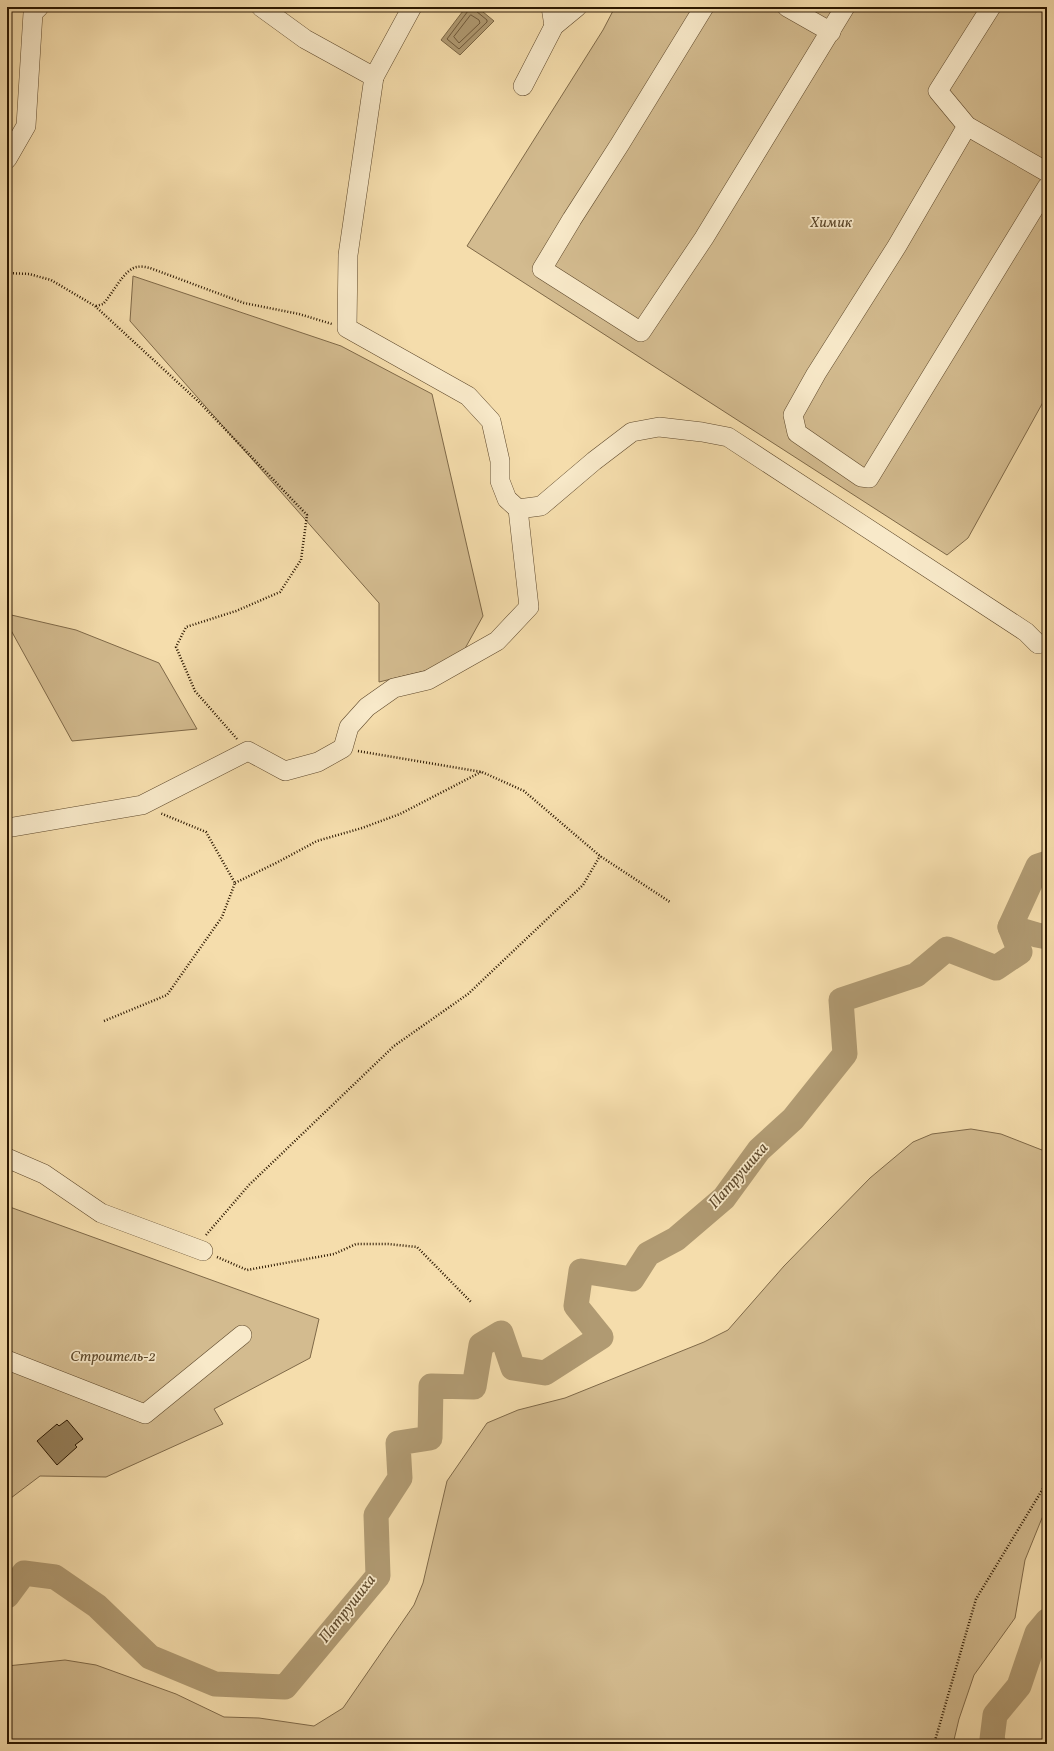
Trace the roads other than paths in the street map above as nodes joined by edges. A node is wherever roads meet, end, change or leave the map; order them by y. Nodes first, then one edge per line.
1 (38, 7) edge
2 (261, 7) edge
3 (412, 7) edge
4 (551, 7) edge
5 (577, 7) edge
6 (704, 7) edge
7 (787, 7) edge
8 (846, 7) edge
9 (991, 7) edge
10 (554, 26) junction
11 (831, 32) junction
12 (374, 77) junction
13 (523, 86) dead end
14 (967, 126) junction
15 (7, 159) edge
16 (1047, 172) edge
17 (1047, 187) edge
18 (518, 509) junction
19 (1038, 644) dead end
20 (7, 828) edge
21 (7, 1158) edge
22 (199, 1249) road end
23 (242, 1335) dead end
24 (7, 1360) edge

1 - 15 street
2 - 12 street
3 - 12 street
4 - 10 street
5 - 10 street
6 - 11 street
7 - 11 street
8 - 11 street
9 - 14 street
10 - 13 street
12 - 18 street
14 - 16 street
14 - 17 street
18 - 19 street
18 - 20 street
21 - 22 street
23 - 24 street

